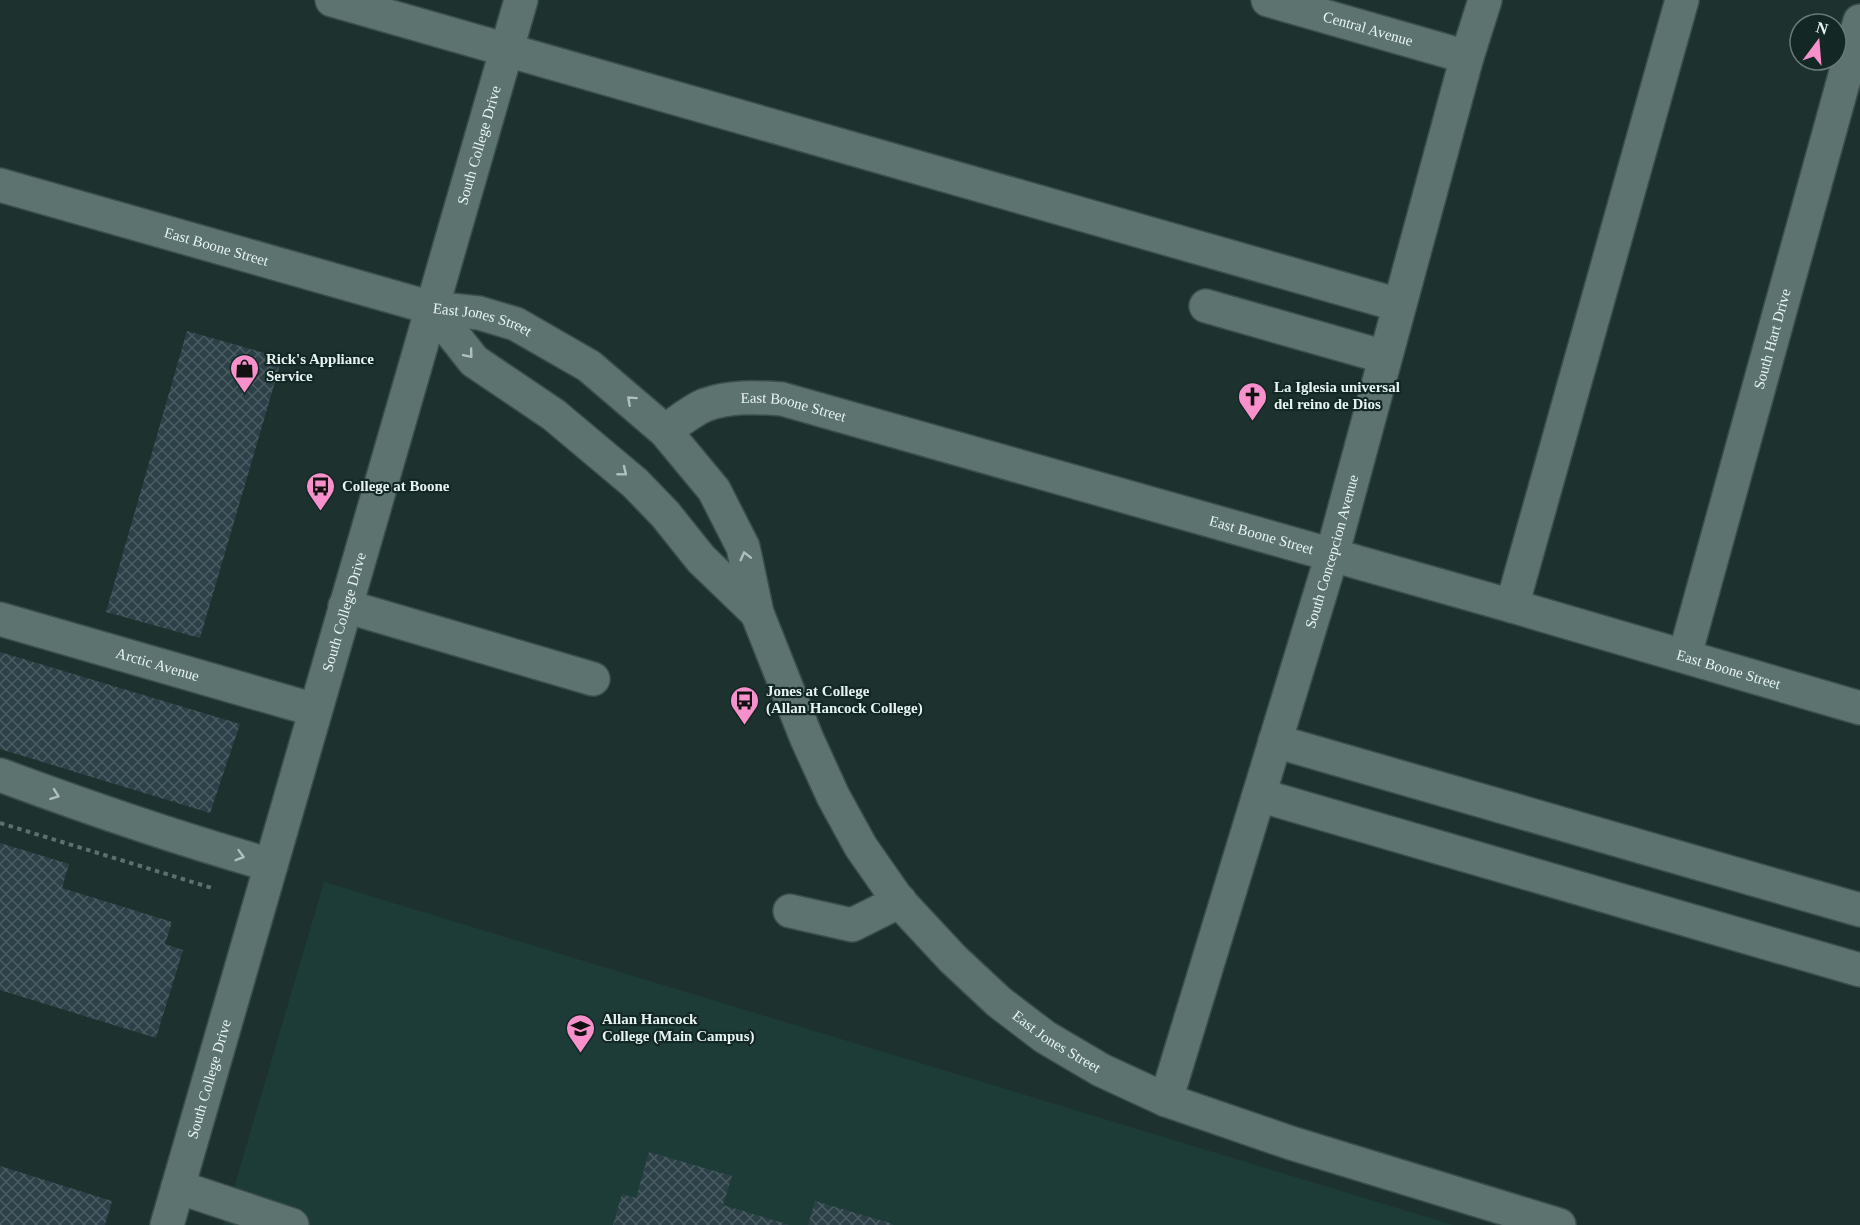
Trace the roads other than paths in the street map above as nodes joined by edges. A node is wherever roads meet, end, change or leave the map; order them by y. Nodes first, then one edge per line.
1 (332, 0) edge
2 (521, 0) edge
3 (1268, 0) edge
4 (1485, 0) edge
5 (1682, 0) edge
6 (1860, 21) edge
7 (507, 50) junction
8 (1467, 57) junction
9 (0, 185) edge
10 (1399, 305) junction
11 (1206, 306) dead end
12 (432, 308) junction
13 (1385, 357) junction
14 (665, 431) junction
15 (1332, 555) junction
16 (345, 606) junction
17 (1512, 606) junction
18 (757, 613) junction
19 (0, 619) edge
20 (1685, 655) junction
21 (593, 679) dead end
22 (1860, 708) edge
23 (315, 710) junction
24 (1275, 741) junction
25 (0, 775) edge
26 (1259, 795) junction
27 (271, 865) junction
28 (900, 901) junction
29 (1860, 910) edge
30 (790, 911) dead end
31 (1860, 970) edge
32 (1166, 1100) junction
33 (178, 1187) junction
34 (167, 1225) edge
35 (292, 1225) edge
36 (1559, 1225) edge

1 - 7 street
2 - 7 street, South College Drive
3 - 8 street, Central Avenue
4 - 8 street, South Concepcion Avenue
5 - 17 street
6 - 20 street, South Hart Drive
7 - 10 street
7 - 12 street, South College Drive
8 - 10 street, South Concepcion Avenue
9 - 12 street, East Boone Street
10 - 13 street, South Concepcion Avenue
11 - 13 street
14 -> 12 street, East Jones Street
12 - 16 street, South College Drive
12 -> 18 street, East Jones Street
13 - 15 street, South Concepcion Avenue
14 - 15 street, East Boone Street
18 -> 14 street, East Jones Street
15 - 17 street, East Boone Street
15 - 24 street, South Concepcion Avenue
16 - 21 street
16 - 23 street, South College Drive
17 - 20 street, East Boone Street
18 - 28 street, East Jones Street
19 - 23 street, Arctic Avenue
20 - 22 street, East Boone Street
23 - 27 street, South College Drive
24 - 26 street, South Concepcion Avenue
24 - 29 street
25 -> 27 street
26 - 31 street
26 - 32 street, South Concepcion Avenue
27 - 33 street, South College Drive
28 - 30 street
28 - 32 street, East Jones Street
32 - 36 street, East Jones Street
33 - 34 street, South College Drive
33 - 35 street

